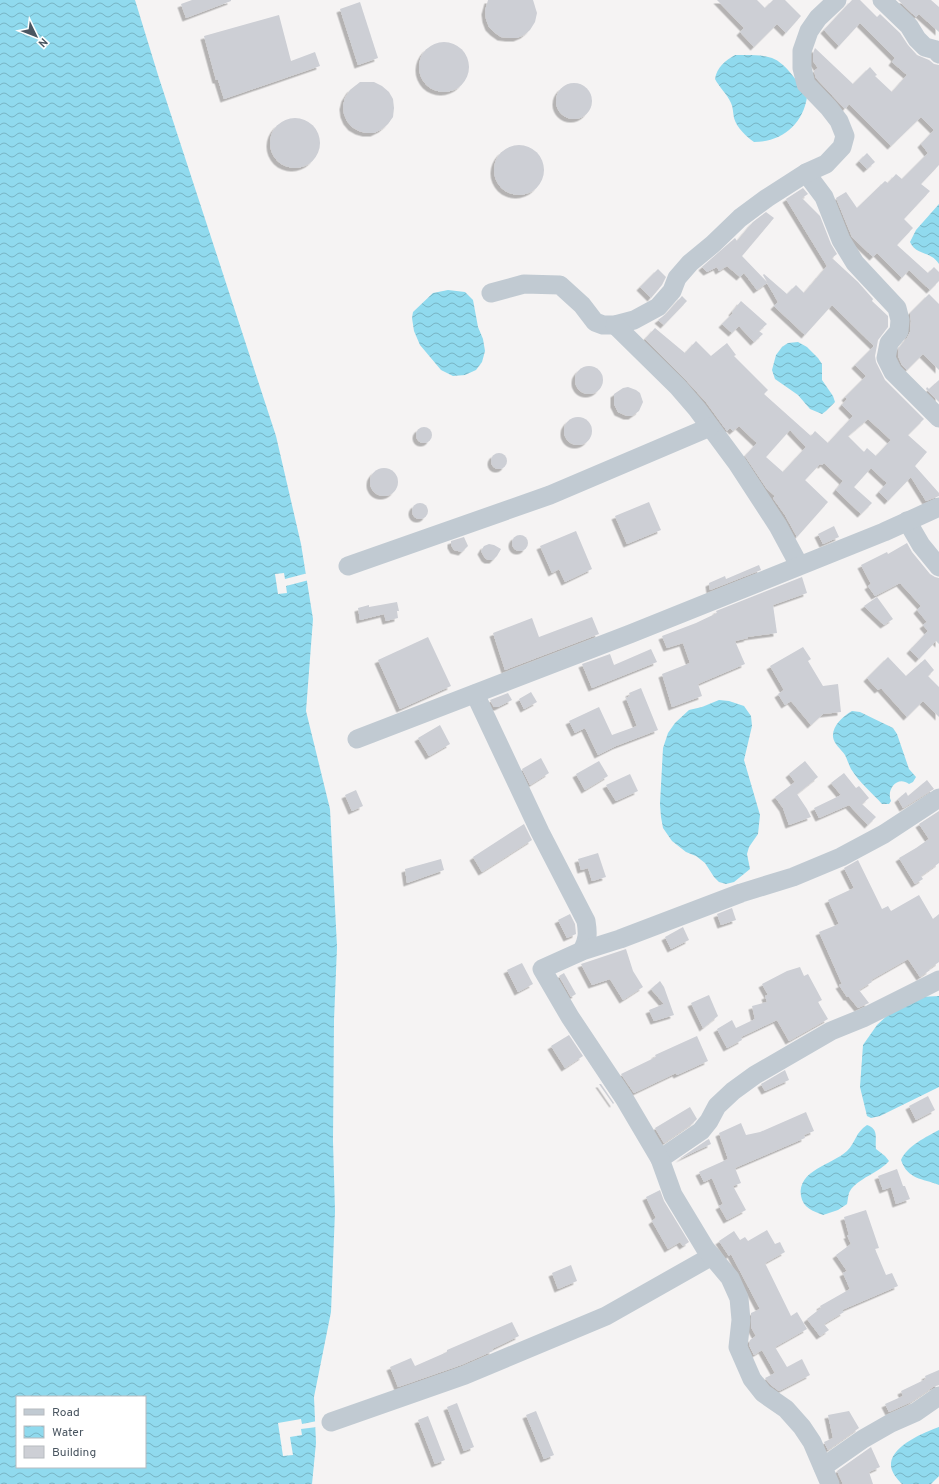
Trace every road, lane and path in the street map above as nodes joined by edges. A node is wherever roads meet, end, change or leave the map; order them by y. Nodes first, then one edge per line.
1 (837, 0) edge
2 (882, 0) edge
3 (939, 54) edge
4 (806, 172) junction
5 (491, 294) dead end
6 (615, 325) junction
7 (939, 418) edge
8 (710, 427) junction
9 (939, 507) edge
10 (907, 521) junction
11 (799, 565) junction
12 (348, 566) dead end
13 (939, 567) edge
14 (475, 694) junction
15 (357, 739) dead end
16 (939, 798) edge
17 (582, 950) junction
18 (939, 980) edge
19 (660, 1159) junction
20 (712, 1256) junction
21 (939, 1396) edge
22 (331, 1422) dead end
23 (827, 1476) edge

1 - 4 street
2 - 3 street
4 - 6 street
4 - 7 street
5 - 6 street
6 - 8 street
8 - 11 street
8 - 12 street
9 - 10 street
10 - 11 street
10 - 13 street
11 - 14 street
14 - 15 street
14 - 17 street
16 - 17 street
17 - 19 street
18 - 19 street
19 - 20 street
20 - 22 street
20 - 23 street
21 - 23 street

